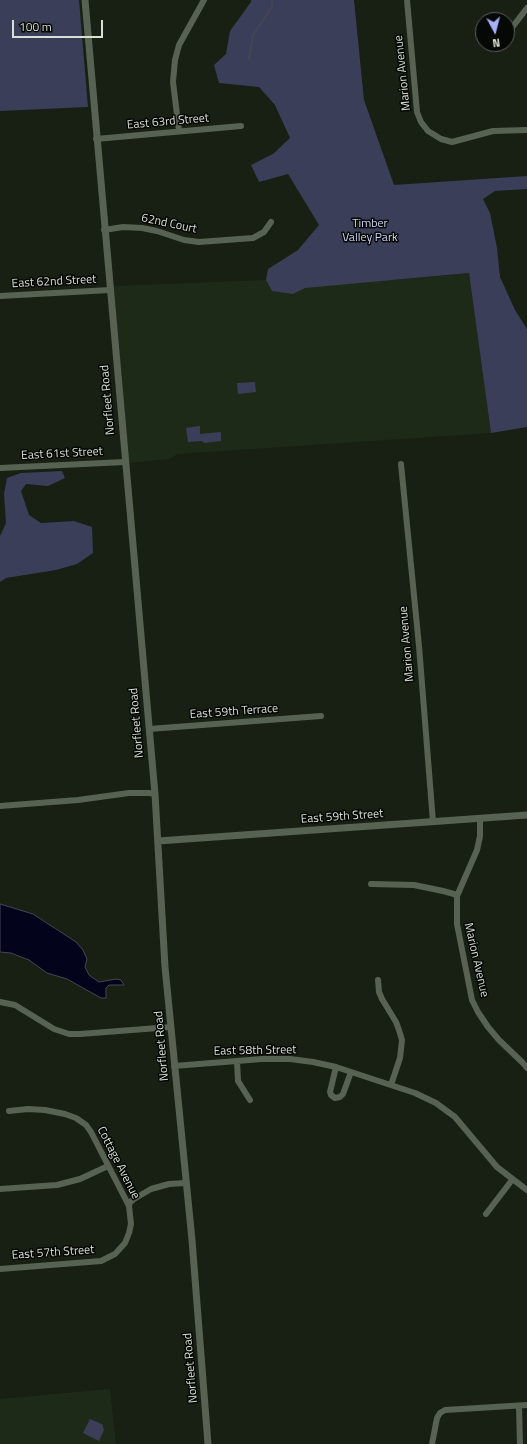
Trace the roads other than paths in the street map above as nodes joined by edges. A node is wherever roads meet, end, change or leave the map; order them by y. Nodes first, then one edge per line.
1 (85, 0) edge
2 (204, 0) edge
3 (407, 0) edge
4 (527, 8) edge
5 (515, 24) edge
6 (241, 126) dead end
7 (527, 130) edge
8 (179, 132) junction
9 (96, 139) junction
10 (272, 222) dead end
11 (104, 230) junction
12 (110, 290) junction
13 (0, 296) edge
14 (125, 462) junction
15 (401, 464) dead end
16 (0, 468) edge
17 (321, 716) dead end
18 (149, 729) junction
19 (155, 794) junction
20 (0, 806) edge
21 (527, 815) edge
22 (480, 819) junction
23 (433, 822) junction
24 (158, 842) junction
25 (371, 884) dead end
26 (456, 896) junction
27 (378, 980) dead end
28 (0, 1002) edge
29 (171, 1027) junction
30 (237, 1061) junction
31 (174, 1066) junction
32 (336, 1067) junction
33 (527, 1068) edge
34 (351, 1072) junction
35 (391, 1085) junction
36 (250, 1100) dead end
37 (9, 1111) dead end
38 (108, 1166) junction
39 (512, 1180) junction
40 (185, 1183) junction
41 (0, 1189) edge
42 (527, 1190) edge
43 (129, 1206) junction
44 (486, 1214) dead end
45 (107, 1258) joint
46 (0, 1269) edge
47 (527, 1405) edge
48 (519, 1406) junction
49 (208, 1444) edge
50 (432, 1444) edge
51 (520, 1444) edge

1 - 9 street, Norfleet Road
2 - 8 street
3 - 7 street, Marion Avenue
4 - 5 street
6 - 8 street, East 63rd Street
8 - 9 street, East 63rd Street
9 - 11 street, Norfleet Road
10 - 11 street, 62nd Court
11 - 12 street, Norfleet Road
12 - 13 street, East 62nd Street
12 - 14 street, Norfleet Road
14 - 16 street, East 61st Street
14 - 18 street, Norfleet Road
15 - 23 street, Marion Avenue
17 - 18 street, East 59th Terrace
18 - 19 street, Norfleet Road
19 - 20 street
19 - 24 street, Norfleet Road
21 - 22 street, East 59th Street
22 - 23 street, East 59th Street
22 - 26 street, Marion Avenue
23 - 24 street, East 59th Street
24 - 29 street, Norfleet Road
25 - 26 street
26 - 33 street, Marion Avenue
27 - 35 street
28 - 29 street
29 - 31 street, Norfleet Road
30 - 31 street, East 58th Street
30 - 32 street, East 58th Street
30 - 36 street
31 - 40 street, Norfleet Road
32 - 34 street, East 58th Street
32 - 34 street
34 - 35 street, East 58th Street
35 - 39 street
37 - 38 street, Cottage Avenue
38 - 41 street
38 - 43 street, Cottage Avenue
39 - 42 street
39 - 44 street
40 - 43 street
40 - 49 street, Norfleet Road
43 - 45 street, Cottage Avenue
45 - 46 street, East 57th Street
47 - 48 street
48 - 50 street
48 - 51 street

